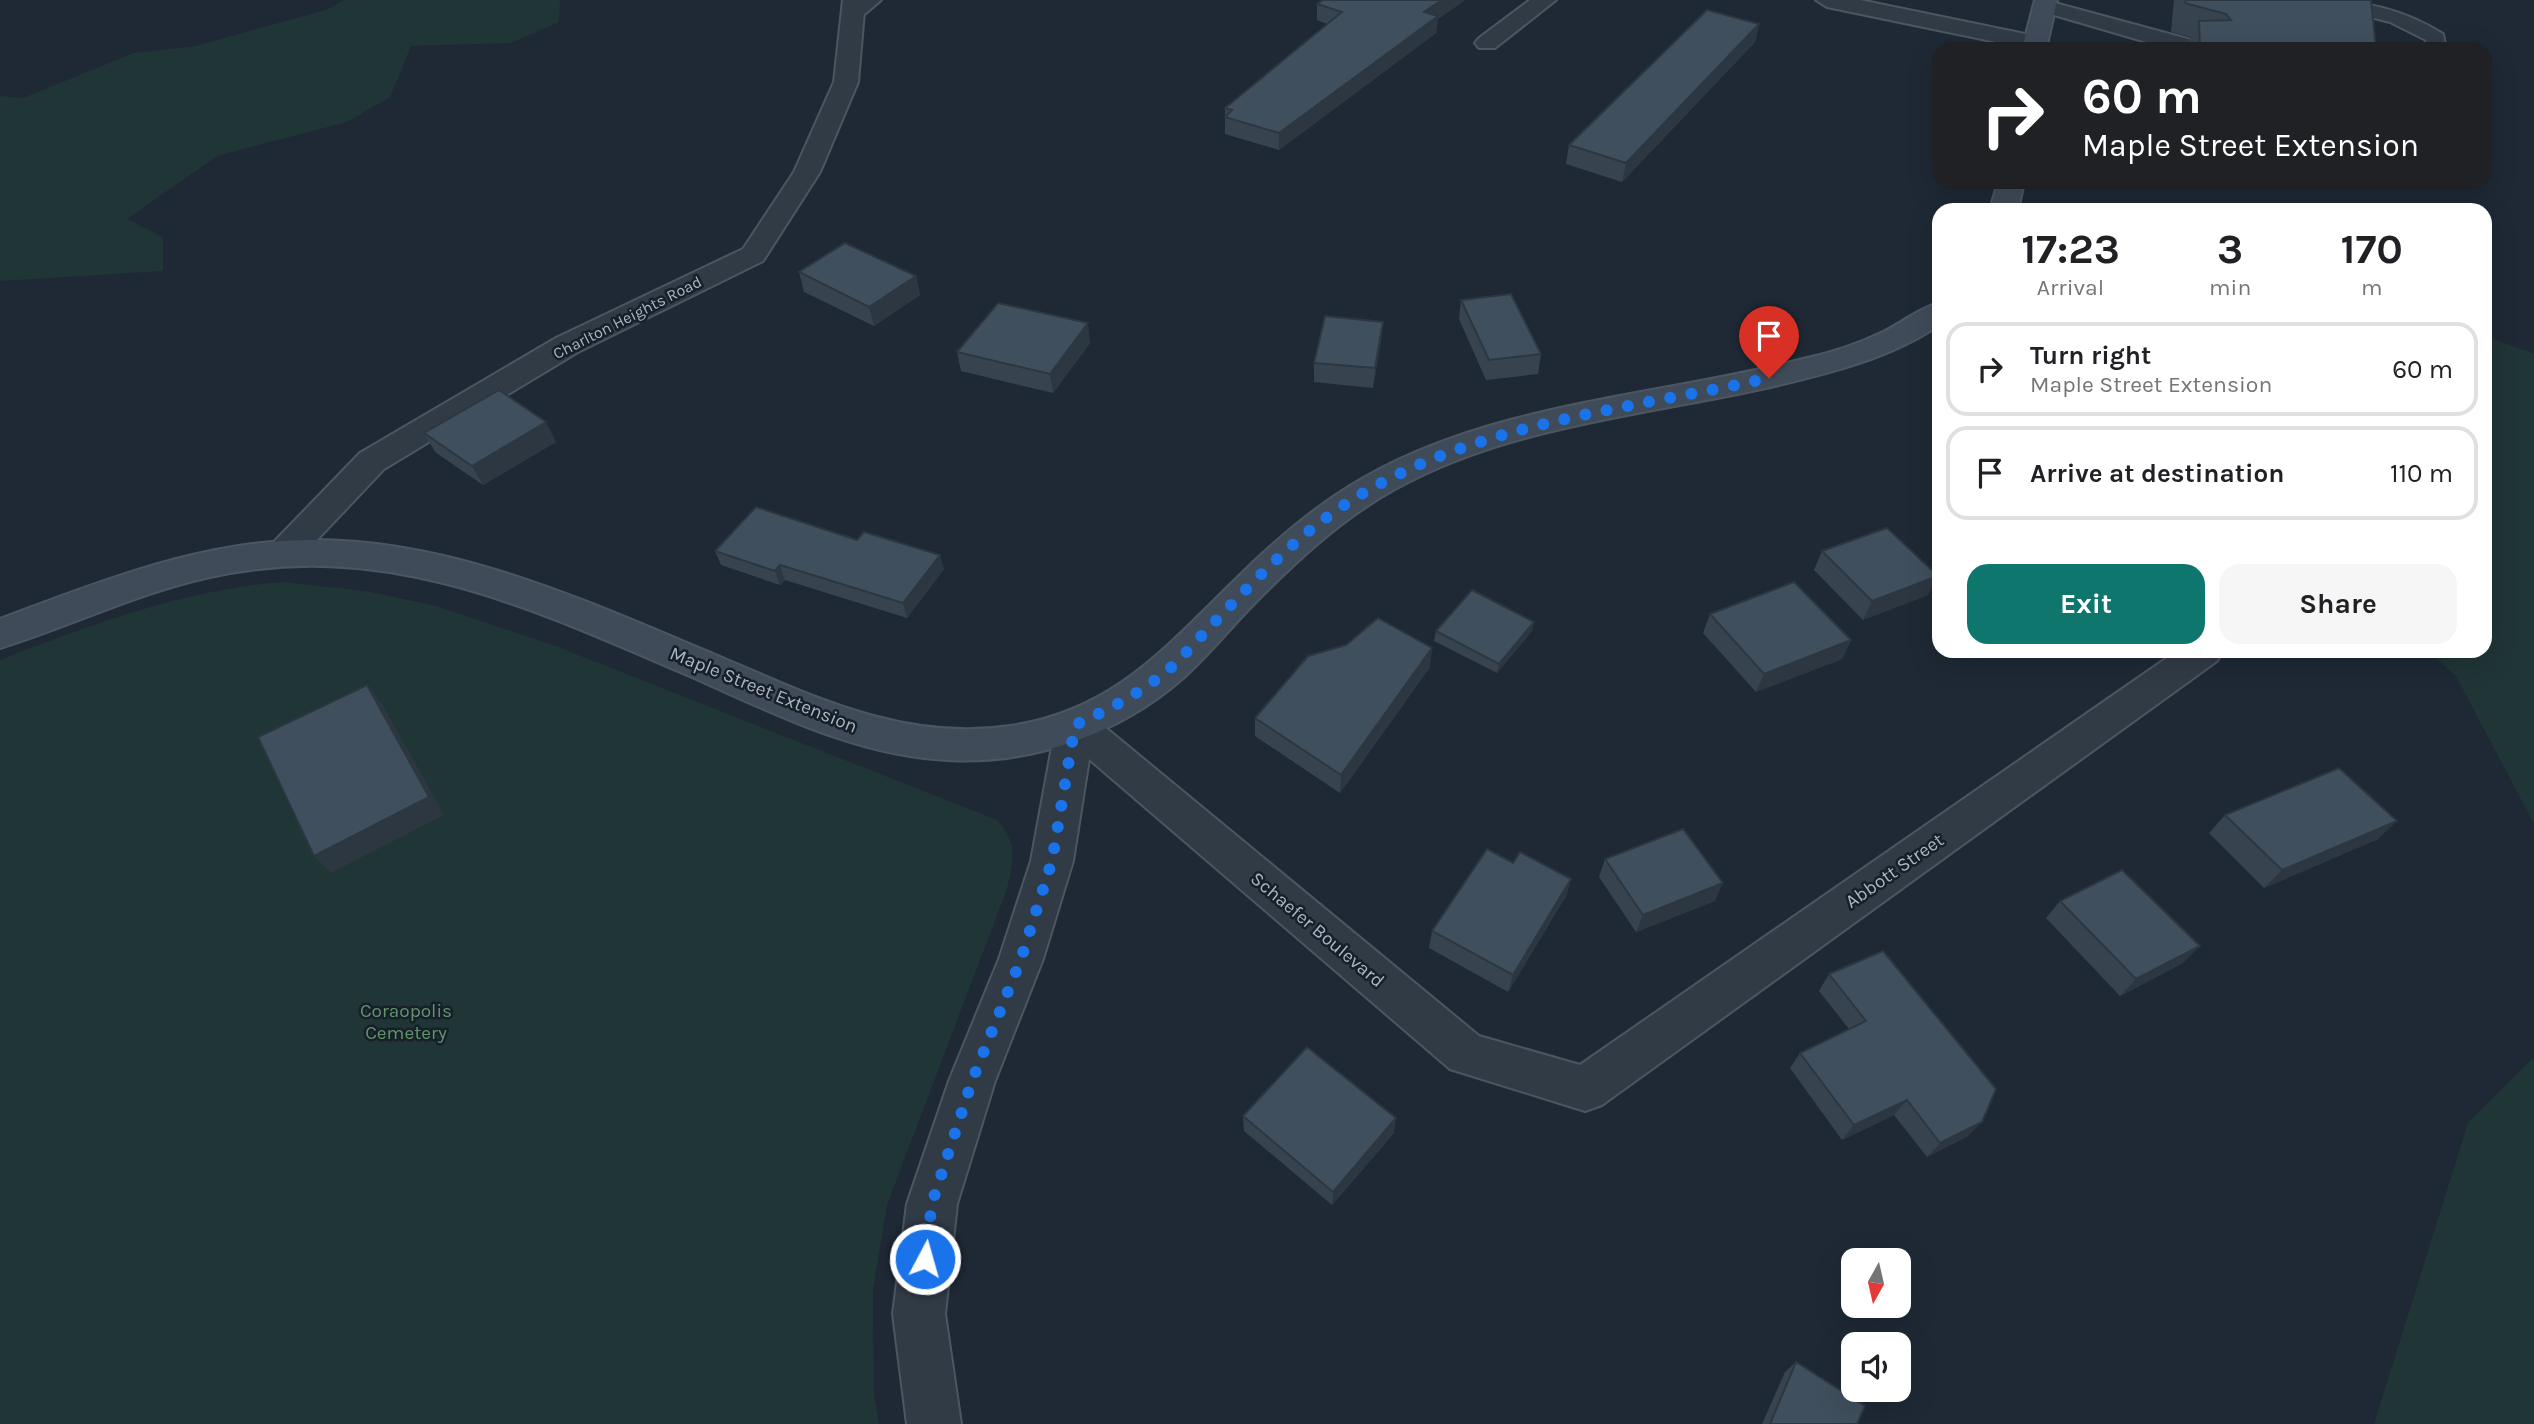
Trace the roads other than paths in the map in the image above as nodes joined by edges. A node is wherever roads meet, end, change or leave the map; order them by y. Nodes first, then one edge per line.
1 (1545, 0) edge
2 (1827, 0) edge
3 (2326, 0) edge
4 (2045, 3) edge
5 (860, 5) edge
6 (2016, 42) edge
7 (2035, 42) edge
8 (2170, 42) edge
9 (2436, 42) edge
10 (1487, 43) dead end
11 (1932, 316) edge
12 (284, 553) junction
13 (0, 634) edge
14 (2194, 658) edge
15 (1075, 725) junction
16 (1585, 1089) joint
17 (934, 1424) edge

1 - 10 street
2 - 6 street
3 - 9 lane
4 - 7 street
4 - 8 lane
5 - 12 street, Charlton Heights Road
11 - 15 street, Maple Street Extension
12 - 13 street, Maple Street Extension
12 - 15 street, Maple Street Extension
14 - 16 street, Abbott Street
15 - 16 street, Schaefer Boulevard
15 - 17 street

